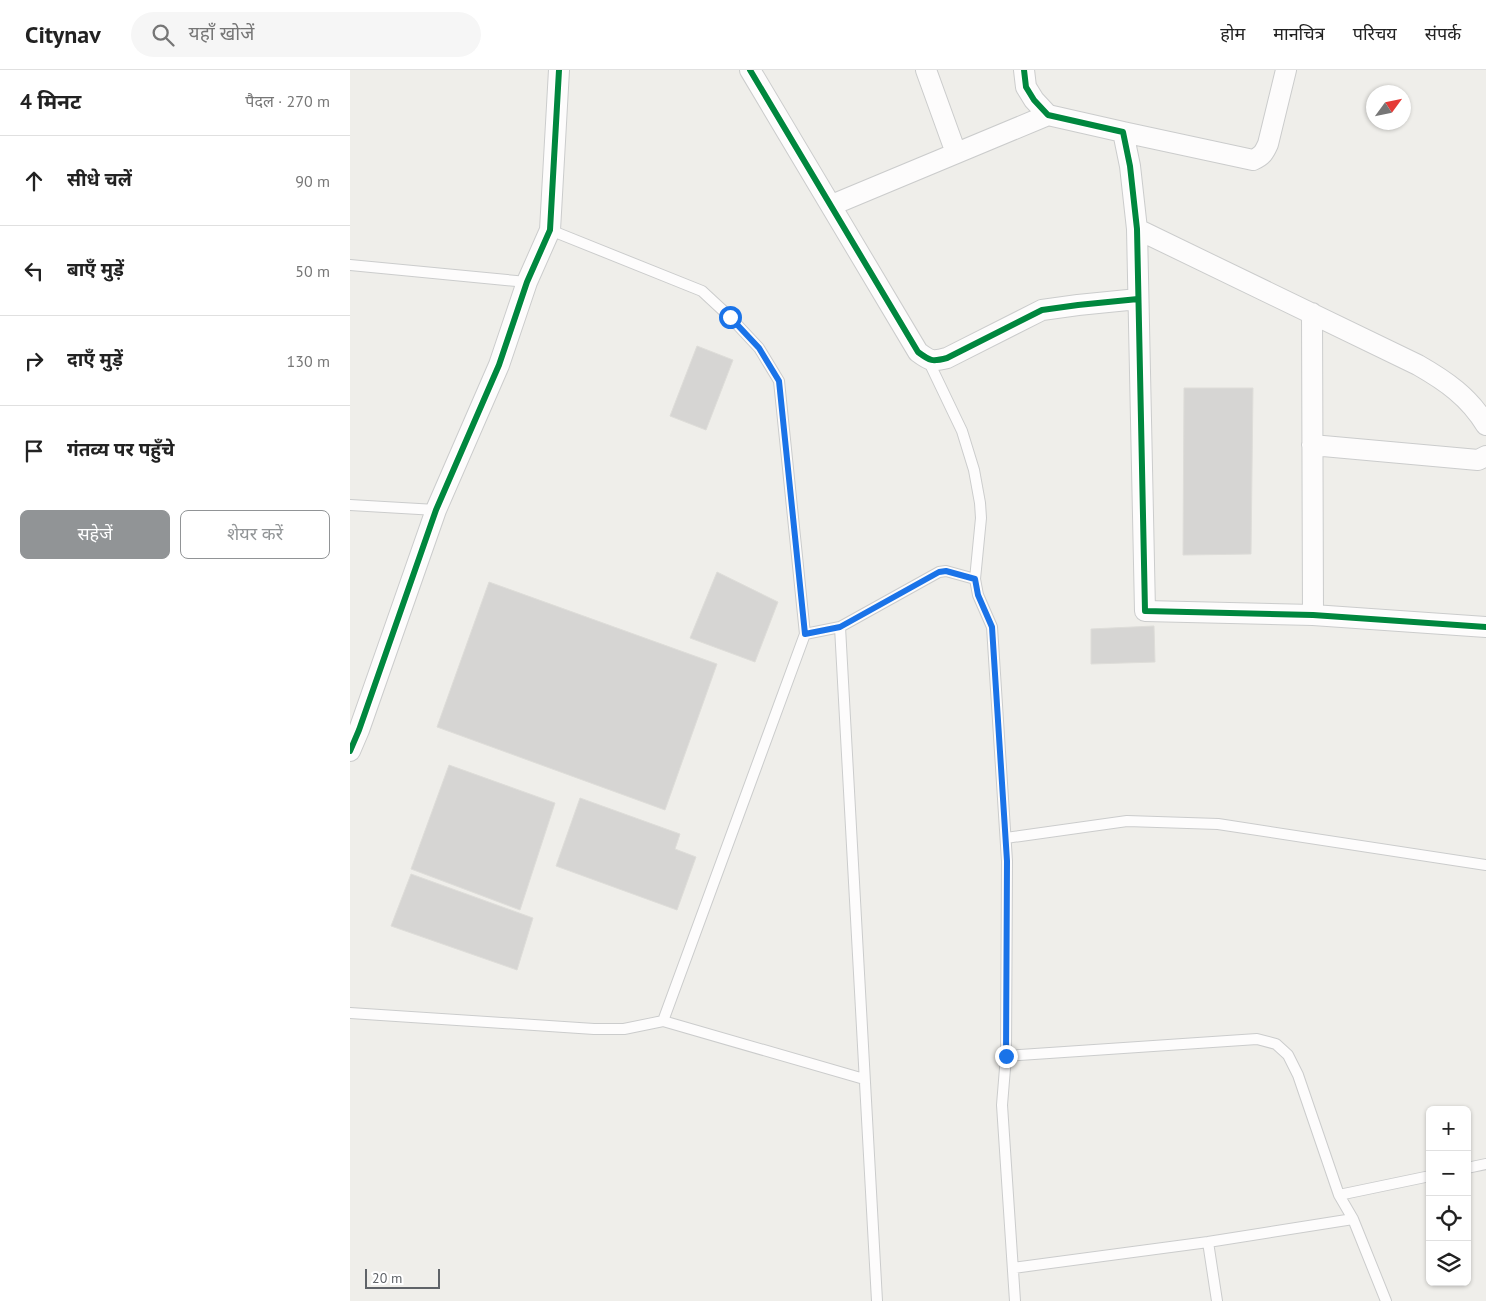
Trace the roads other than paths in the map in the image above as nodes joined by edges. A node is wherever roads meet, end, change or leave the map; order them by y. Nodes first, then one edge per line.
1 (559, 70) edge
2 (750, 70) edge
3 (926, 70) edge
4 (1024, 70) edge
5 (1286, 70) edge
6 (1048, 115) junction
7 (1123, 132) junction
8 (956, 153) junction
9 (832, 205) junction
10 (1137, 228) junction
11 (550, 230) junction
12 (350, 265) edge
13 (527, 282) junction
14 (1138, 299) junction
15 (1312, 314) junction
16 (928, 360) junction
17 (1486, 425) edge
18 (1312, 445) junction
19 (1486, 456) edge
20 (350, 505) edge
21 (436, 510) junction
22 (975, 579) junction
23 (1313, 615) junction
24 (840, 627) junction
25 (1486, 627) edge
26 (805, 634) junction
27 (354, 730) edge
28 (350, 751) edge
29 (1006, 838) junction
30 (1486, 865) edge
31 (350, 1013) edge
32 (663, 1021) junction
33 (1006, 1056) junction
34 (864, 1079) junction
35 (1486, 1164) edge
36 (1471, 1167) edge
37 (1426, 1177) edge
38 (1339, 1194) junction
39 (1353, 1219) junction
40 (1208, 1242) junction
41 (1013, 1268) junction
42 (876, 1301) edge
43 (1015, 1301) edge
44 (1217, 1301) edge
45 (1386, 1301) edge

1 - 11 street
2 - 9 street
3 - 8 street
4 - 6 street
5 - 7 street
6 - 7 street
6 - 8 street
7 - 10 street
8 - 9 street
9 - 16 street
10 - 14 street
10 - 15 street
11 - 13 street
11 - 26 lane
12 - 13 lane
13 - 21 street
14 - 16 street
14 - 23 street
15 - 17 street
15 - 18 street
16 - 22 lane
18 - 19 street
18 - 23 street
20 - 21 lane
21 - 27 street
22 - 24 lane
22 - 29 lane
23 - 25 street
24 - 26 lane
24 - 34 lane
26 - 32 lane
27 - 28 street
29 - 30 lane
29 - 33 lane
31 - 32 lane
32 - 34 lane
33 - 38 lane
33 - 41 lane
34 - 42 lane
35 - 36 lane
37 - 38 lane
38 - 39 lane
39 - 40 lane
39 - 45 lane
40 - 41 lane
40 - 44 lane
41 - 43 lane

